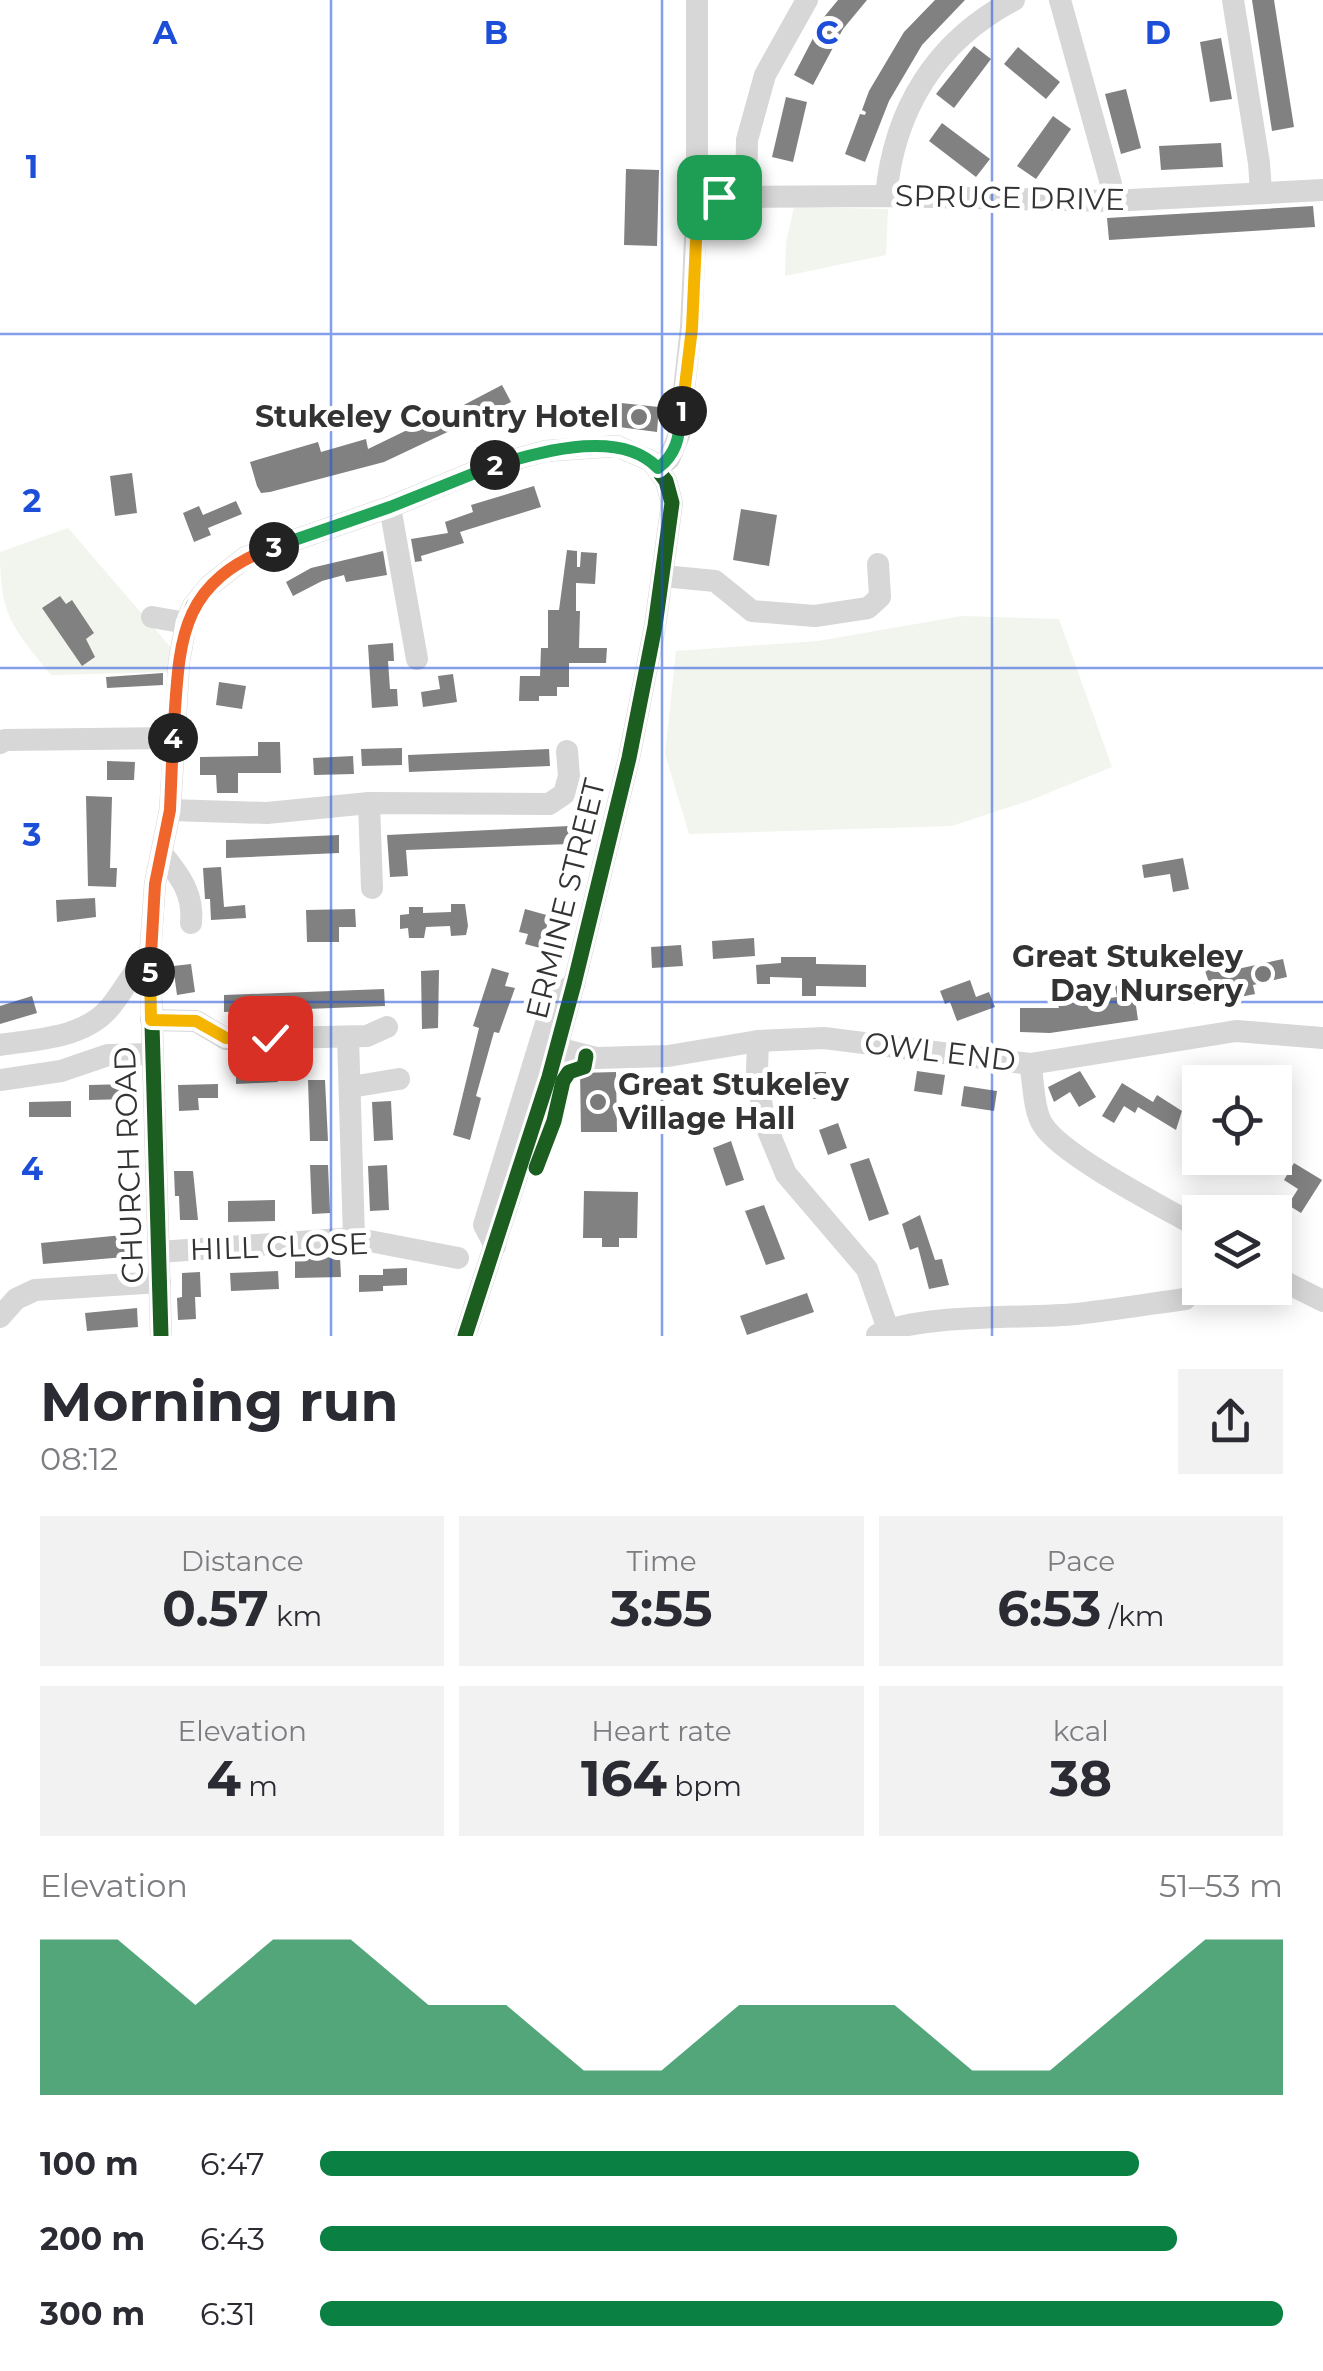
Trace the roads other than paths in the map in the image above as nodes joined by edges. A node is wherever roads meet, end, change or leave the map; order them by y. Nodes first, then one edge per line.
1 (697, 0) edge
2 (807, 0) edge
3 (1014, 0) edge
4 (1060, 0) edge
5 (1234, 0) edge
6 (1323, 190) edge
7 (1261, 192) junction
8 (746, 195) junction
9 (886, 196) junction
10 (698, 197) junction
11 (1111, 202) junction
12 (658, 468) junction
13 (390, 507) junction
14 (878, 564) dead end
15 (663, 576) junction
16 (152, 617) dead end
17 (186, 623) junction
18 (417, 658) dead end
19 (173, 738) junction
20 (0, 743) edge
21 (567, 751) dead end
22 (368, 803) junction
23 (170, 810) junction
24 (163, 854) junction
25 (372, 888) dead end
26 (191, 922) dead end
27 (150, 955) junction
28 (574, 984) junction
29 (151, 1020) junction
30 (387, 1027) dead end
31 (348, 1037) junction
32 (1323, 1038) edge
33 (758, 1040) junction
34 (0, 1046) edge
35 (557, 1048) junction
36 (152, 1054) junction
37 (1030, 1064) junction
38 (399, 1078) dead end
39 (0, 1080) edge
40 (351, 1087) junction
41 (1182, 1218) edge
42 (354, 1238) junction
43 (495, 1246) junction
44 (159, 1252) junction
45 (458, 1258) dead end
46 (160, 1282) junction
47 (1292, 1286) edge
48 (1182, 1298) edge
49 (1323, 1301) edge
50 (0, 1317) edge
51 (881, 1333) edge
52 (161, 1336) edge
53 (465, 1336) edge

1 - 10 street
2 - 8 street
3 - 9 street
4 - 11 street
5 - 7 street
6 - 7 street, SPRUCE DRIVE
7 - 11 street, SPRUCE DRIVE
8 - 9 street, SPRUCE DRIVE
8 - 10 street, SPRUCE DRIVE
9 - 11 street, SPRUCE DRIVE
10 - 12 street
12 - 13 street, CHURCH ROAD
12 - 15 street, ERMINE STREET
13 - 17 street, CHURCH ROAD
13 - 18 street
14 - 15 street
15 - 28 street, ERMINE STREET
16 - 17 street
17 - 19 street, CHURCH ROAD
19 - 20 street
19 - 23 street, CHURCH ROAD
21 - 22 street
22 - 23 street
22 - 25 street
23 - 24 street, CHURCH ROAD
24 - 26 street
24 - 27 street, CHURCH ROAD
27 - 29 street, CHURCH ROAD
27 - 34 street, CHURCH ROAD
28 - 35 street, ERMINE STREET
28 - 43 street, ERMINE STREET
29 - 31 street
29 - 36 street, CHURCH ROAD
30 - 31 street
31 - 40 street
32 - 37 street, OWL END
33 - 35 street, OWL END
33 - 37 street, OWL END
33 - 51 street
35 - 43 street, ERMINE STREET
36 - 39 street
36 - 44 street, CHURCH ROAD
37 - 41 street
38 - 40 street
40 - 42 street
42 - 44 street, HILL CLOSE
42 - 45 street, HILL CLOSE
43 - 53 street, ERMINE STREET
44 - 46 street, CHURCH ROAD
46 - 50 street
46 - 52 street, CHURCH ROAD
47 - 49 street
48 - 51 street

